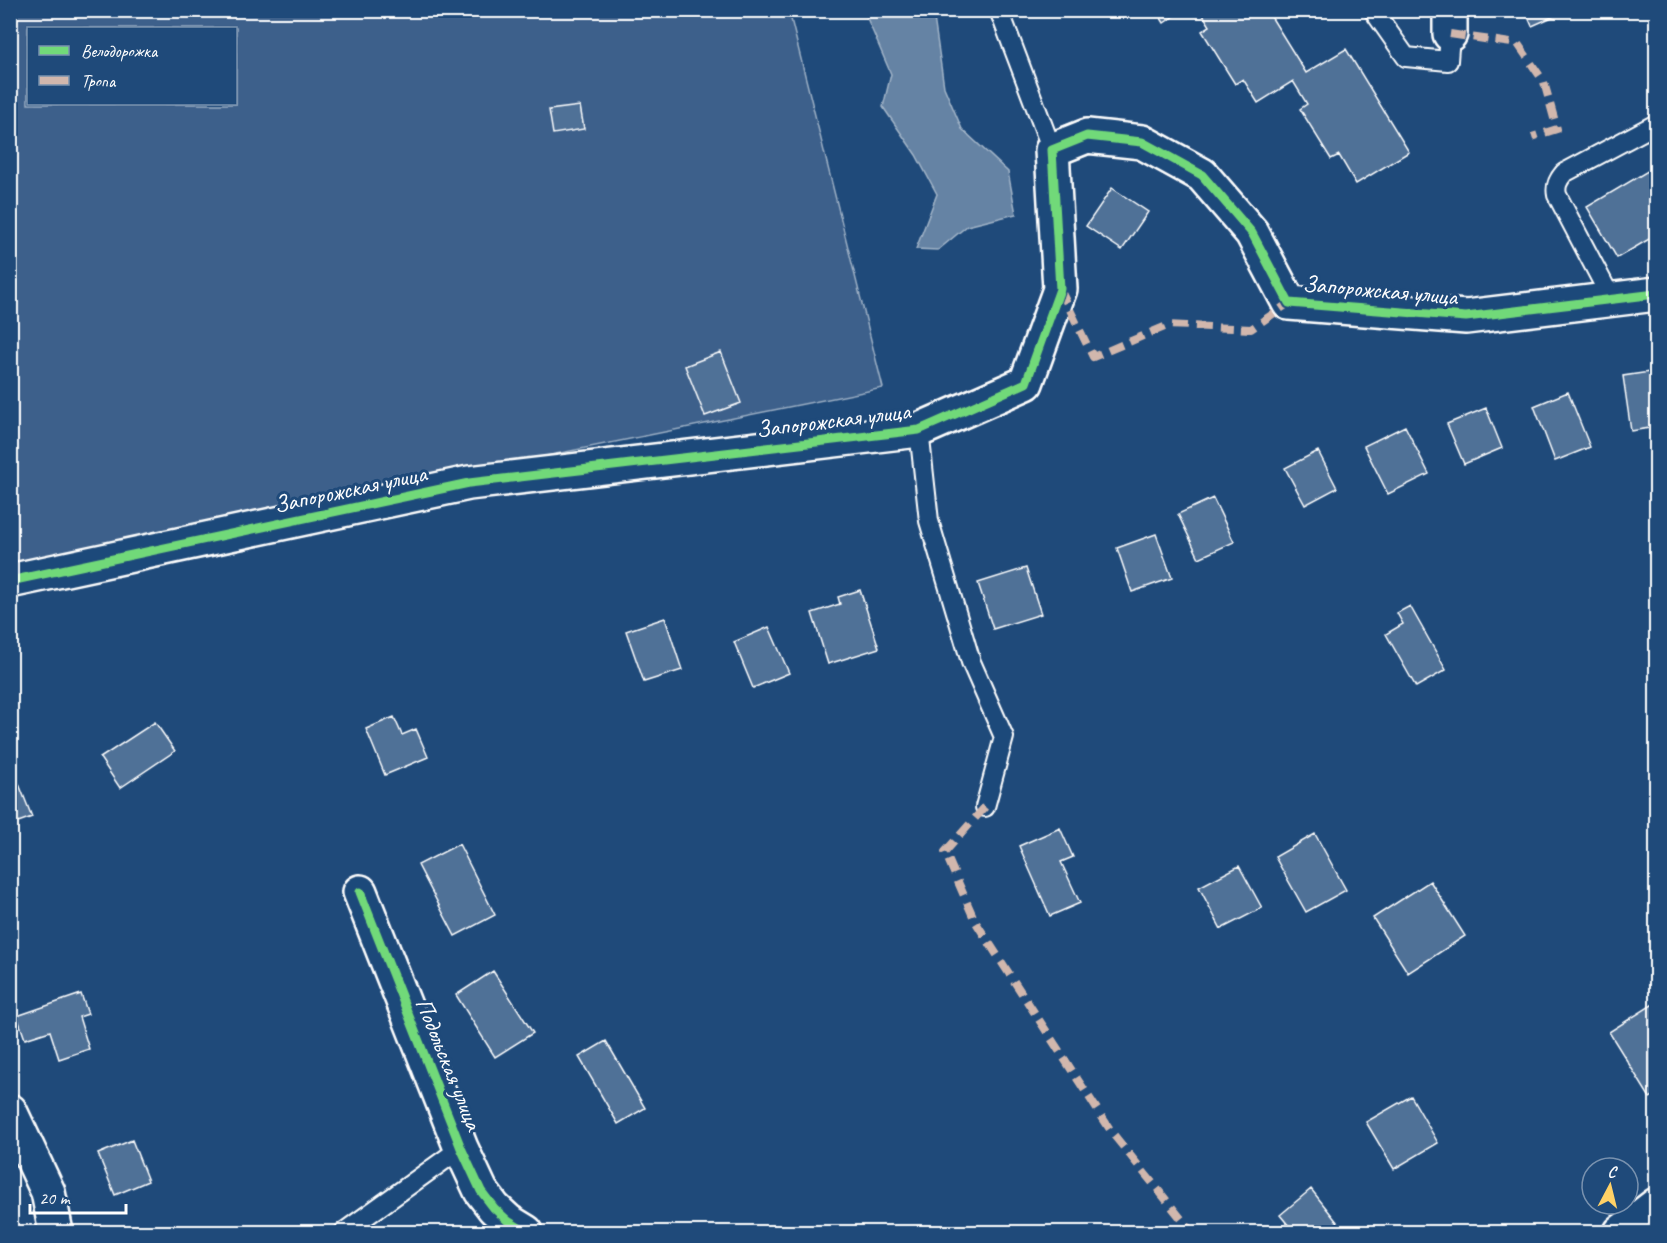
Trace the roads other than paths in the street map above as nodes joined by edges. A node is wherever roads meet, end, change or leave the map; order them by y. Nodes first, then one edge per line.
1 (999, 10) edge
2 (1373, 10) edge
3 (1450, 22) edge
4 (1656, 124) edge
5 (1052, 150) junction
6 (1656, 294) edge
7 (1612, 300) junction
8 (919, 430) junction
9 (10, 581) edge
10 (985, 807) dead end
11 (360, 892) dead end
12 (10, 1111) edge
13 (461, 1148) junction
14 (1656, 1205) edge
15 (56, 1233) edge
16 (344, 1233) edge
17 (526, 1233) edge
18 (1621, 1233) edge

1 - 5 lane
2 - 3 lane
4 - 7 lane
5 - 7 street, Запорожская улица
5 - 8 street, Запорожская улица
6 - 7 street, Запорожская улица
8 - 9 street, Запорожская улица
8 - 10 lane
11 - 13 street, Подольская улица
12 - 15 street
13 - 16 lane
13 - 17 street, Подольская улица
14 - 18 street

